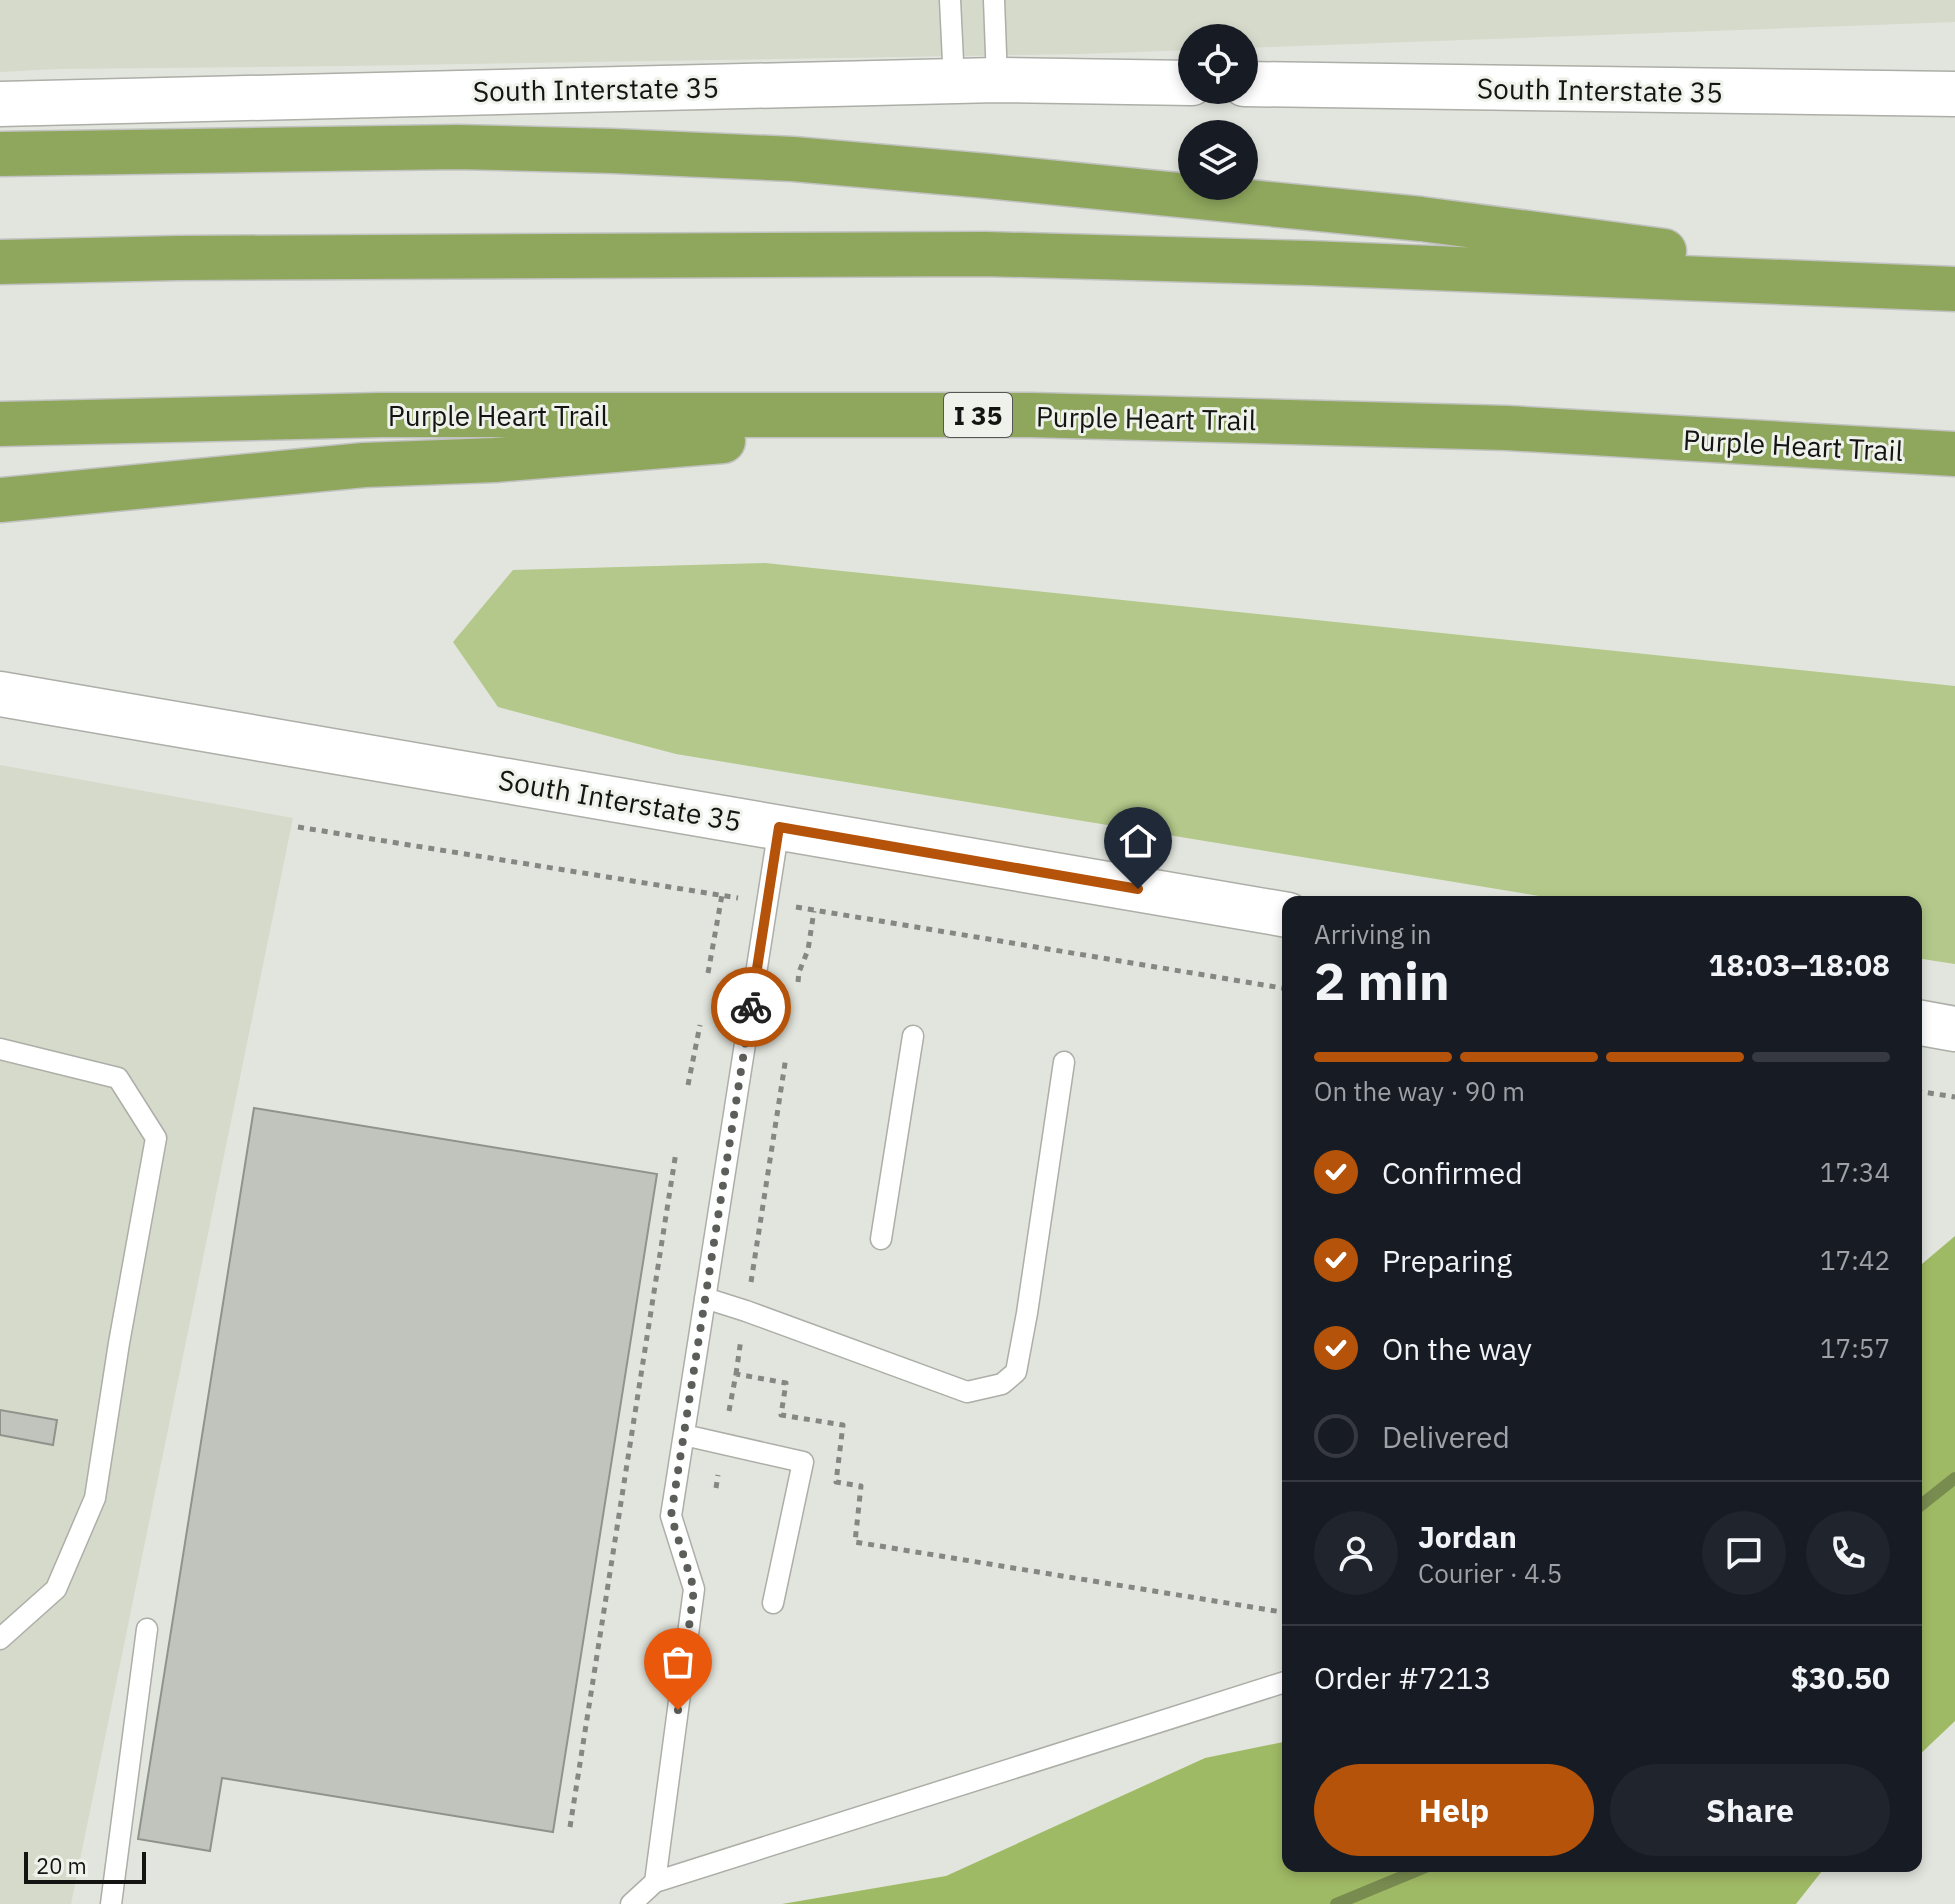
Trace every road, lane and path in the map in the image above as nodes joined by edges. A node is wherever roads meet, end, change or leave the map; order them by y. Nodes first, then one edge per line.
1 (950, 0) edge
2 (994, 0) edge
3 (997, 80) junction
4 (954, 82) junction
5 (1178, 83) edge
6 (1258, 84) edge
7 (1955, 94) edge
8 (0, 104) edge
9 (0, 154) edge
10 (0, 262) edge
11 (1948, 288) edge
12 (1031, 415) junction
13 (0, 424) edge
14 (1955, 454) edge
15 (0, 500) edge
16 (0, 694) edge
17 (298, 827) dead end
18 (779, 827) junction
19 (802, 909) dead end
20 (814, 911) junction
21 (1282, 914) edge
22 (708, 973) dead end
23 (798, 982) dead end
24 (1282, 988) edge
25 (1922, 1023) edge
26 (700, 1025) dead end
27 (1955, 1029) edge
28 (913, 1036) dead end
29 (0, 1049) edge
30 (786, 1057) dead end
31 (1064, 1062) dead end
32 (688, 1085) dead end
33 (1922, 1092) edge
34 (1955, 1097) edge
35 (676, 1152) dead end
36 (881, 1239) dead end
37 (705, 1298) junction
38 (746, 1311) junction
39 (736, 1374) junction
40 (729, 1411) dead end
41 (684, 1435) junction
42 (773, 1603) dead end
43 (1282, 1612) edge
44 (147, 1629) dead end
45 (0, 1639) edge
46 (1282, 1683) edge
47 (570, 1827) dead end
48 (655, 1882) junction
49 (111, 1904) edge
50 (631, 1904) edge

1 - 4 lane
2 - 3 lane
3 - 4 main road, South Interstate 35
3 - 5 main road, South Interstate 35
4 - 8 main road, South Interstate 35
6 - 7 main road, South Interstate 35
9 - 11 highway
10 - 11 highway
12 - 13 highway, Purple Heart Trail / I 35
12 - 14 highway, Purple Heart Trail / I 35
12 - 15 highway
16 - 18 main road, South Interstate 35
17 - 22 path
18 - 21 main road, South Interstate 35
18 - 37 lane
19 - 20 path
20 - 23 path
20 - 24 path
25 - 27 main road
26 - 32 path
28 - 36 lane
29 - 45 lane
30 - 38 path
31 - 38 lane
33 - 34 path
35 - 47 path
37 - 38 lane
37 - 41 lane
38 - 39 path
39 - 40 path
39 - 43 path
41 - 42 lane
41 - 48 lane
44 - 49 lane
46 - 48 lane
48 - 50 lane

